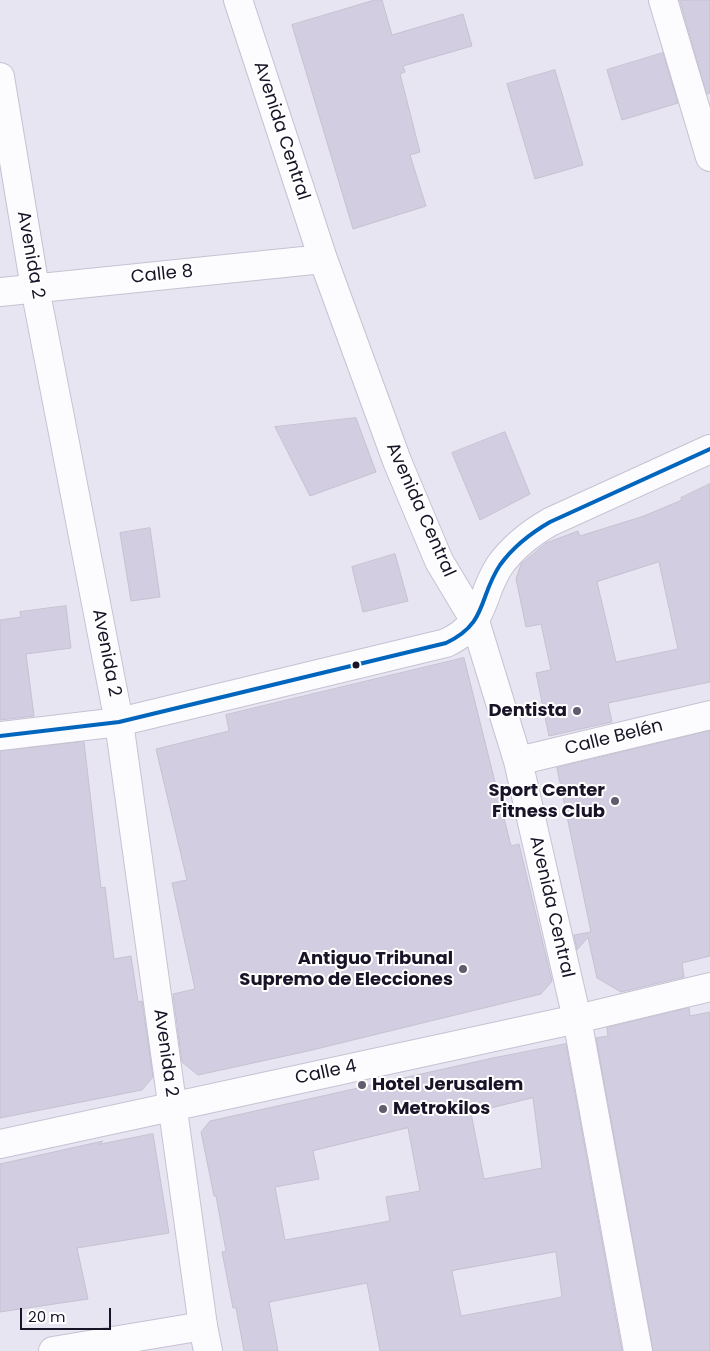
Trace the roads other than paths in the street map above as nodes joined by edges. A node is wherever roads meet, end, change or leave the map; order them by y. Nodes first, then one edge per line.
1 (238, 0) edge
2 (662, 0) edge
3 (0, 77) edge
4 (710, 157) edge
5 (323, 259) junction
6 (36, 288) junction
7 (0, 292) edge
8 (710, 450) edge
9 (475, 621) junction
10 (710, 715) edge
11 (120, 722) junction
12 (0, 736) edge
13 (518, 761) junction
14 (710, 987) edge
15 (577, 1019) junction
16 (172, 1106) junction
17 (0, 1144) edge
18 (206, 1338) edge
19 (52, 1351) edge
20 (638, 1351) edge

1 - 5 street, Avenida Central
2 - 4 street
3 - 6 street, Avenida 2
5 - 6 street, Calle 8
5 - 9 street, Avenida Central
6 - 7 street, Calle 8
6 - 11 street, Avenida 2
8 - 9 street
9 - 11 street
9 - 13 street, Avenida Central
10 - 13 street, Calle Belén
11 - 12 street
11 - 16 street, Avenida 2
13 - 15 street, Avenida Central
14 - 15 street, Calle 4
15 - 16 street, Calle 4
15 - 20 street, Avenida Central
16 - 17 street, Calle 4
16 - 18 street, Avenida 2
18 - 19 street

